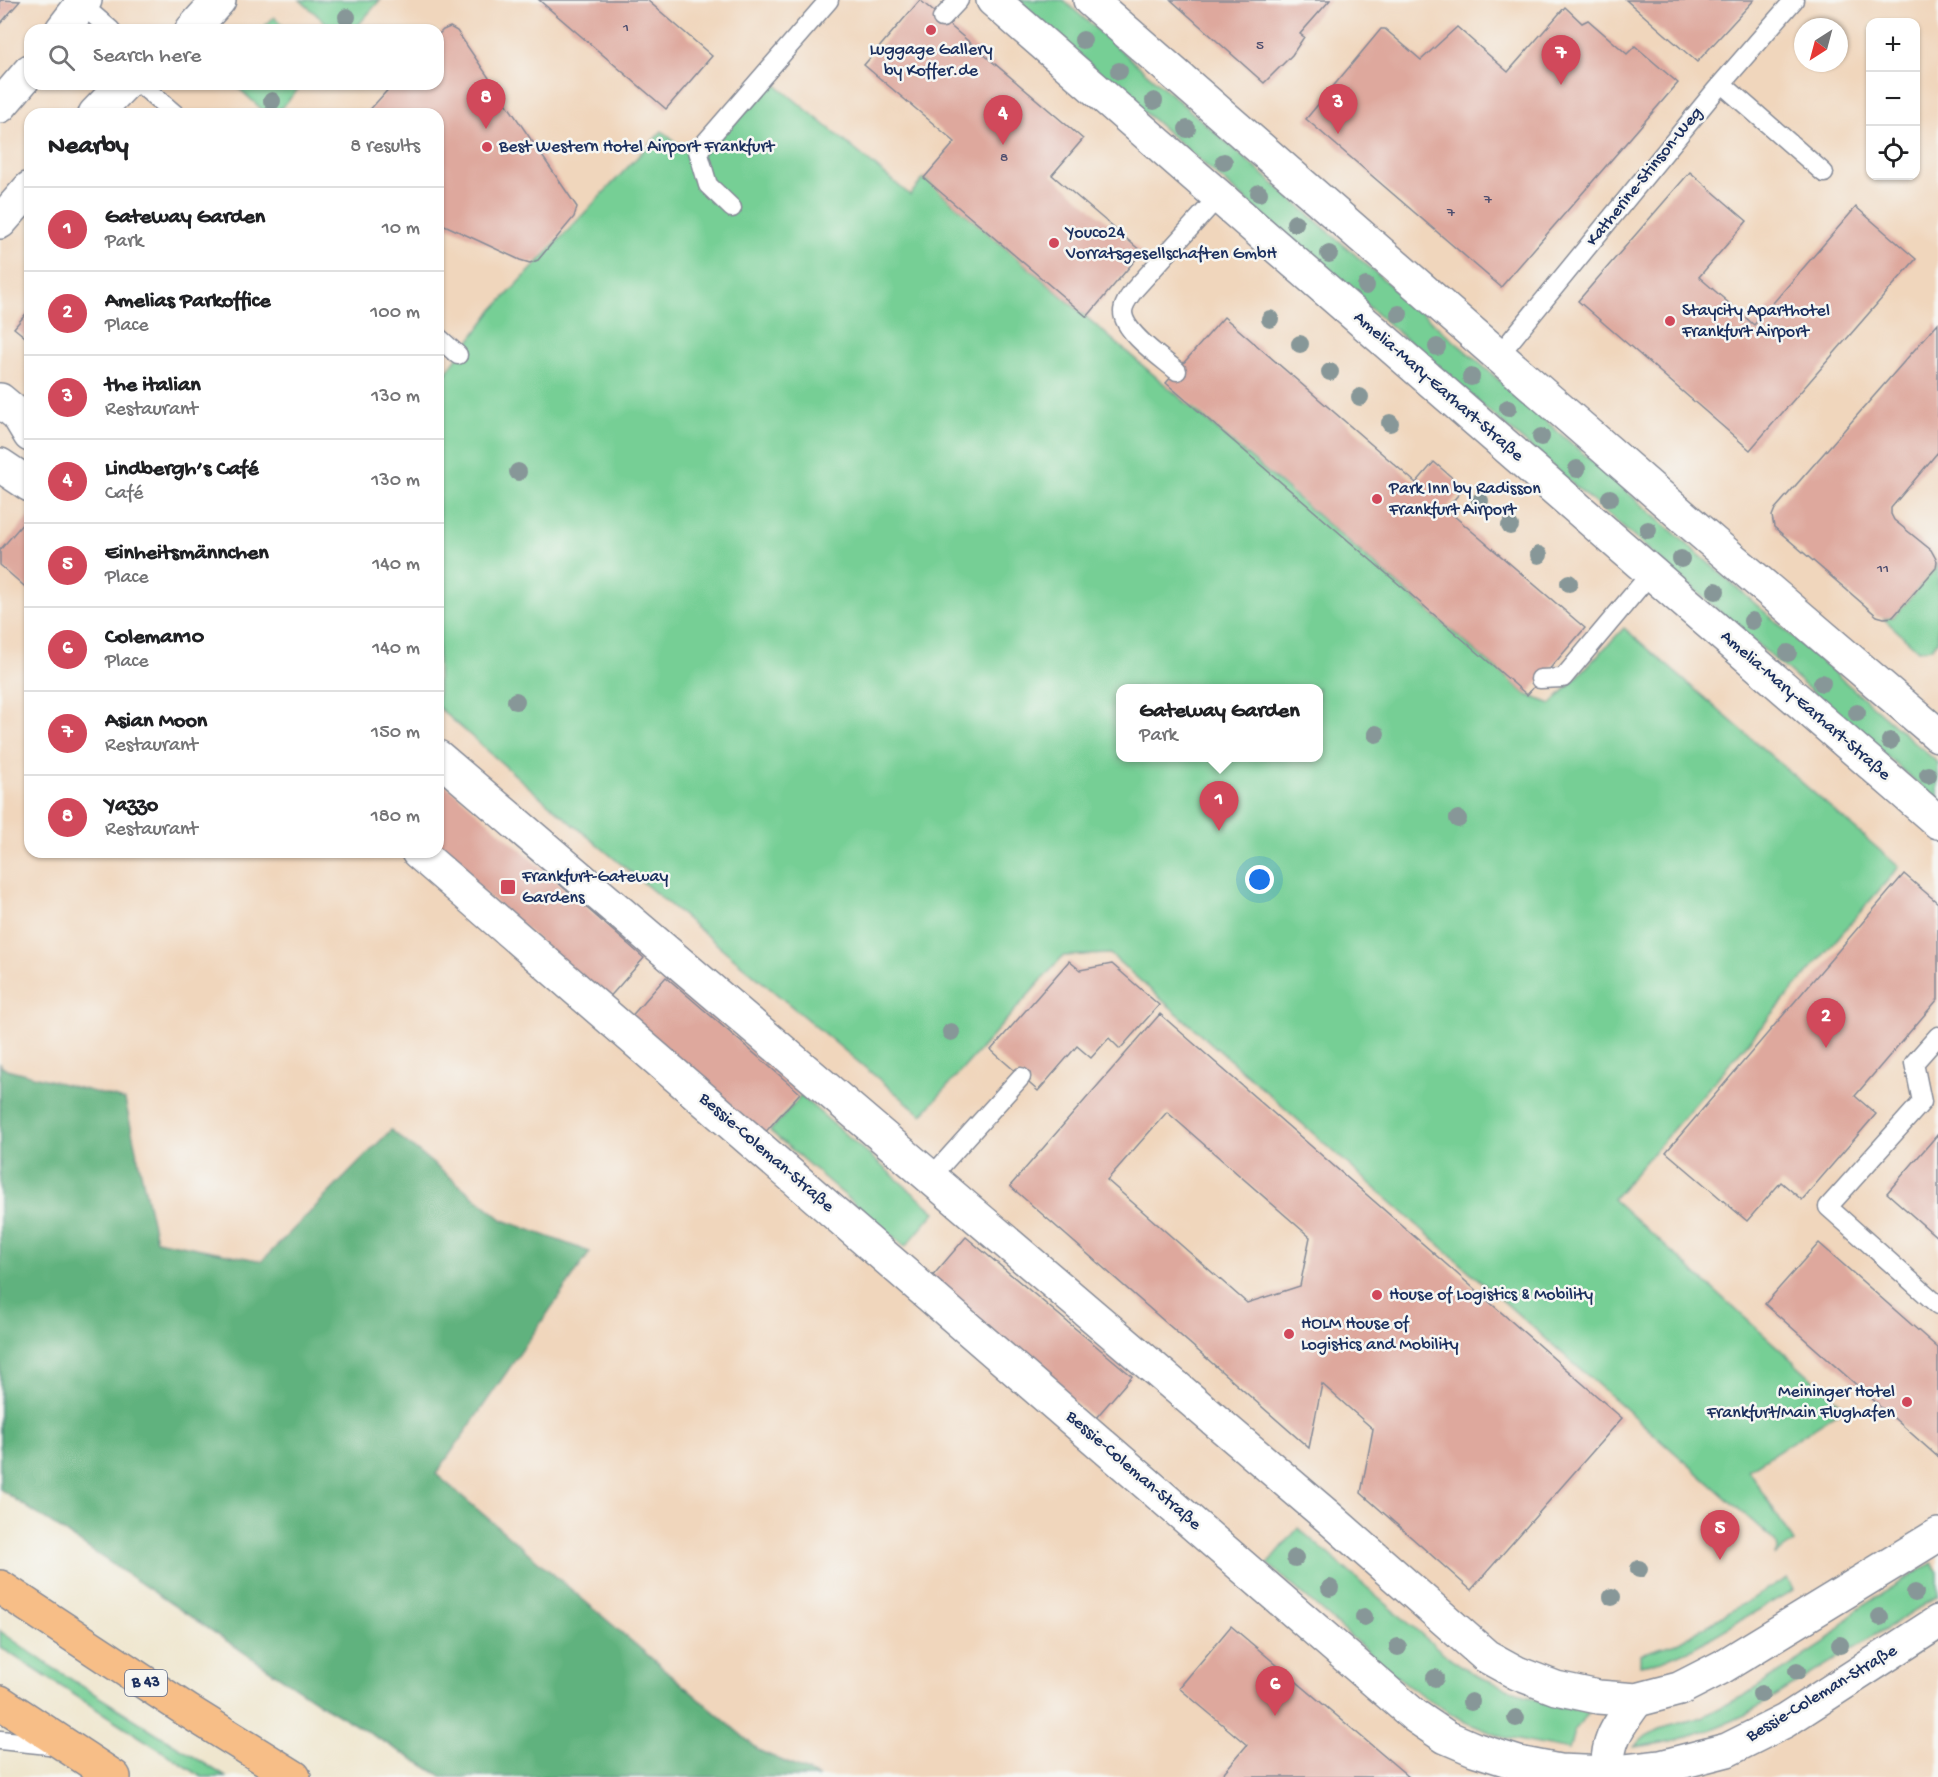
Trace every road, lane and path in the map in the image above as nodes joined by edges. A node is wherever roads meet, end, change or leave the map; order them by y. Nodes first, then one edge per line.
1 (219, 0) edge
2 (829, 0) edge
3 (959, 0) edge
4 (993, 0) edge
5 (1090, 0) edge
6 (1794, 0) edge
7 (84, 2) edge
8 (942, 18) dead end
9 (67, 24) edge
10 (105, 24) edge
11 (197, 24) edge
12 (24, 78) edge
13 (1722, 84) junction
14 (118, 90) edge
15 (147, 90) edge
16 (0, 106) edge
17 (101, 108) edge
18 (168, 108) edge
19 (1824, 173) dead end
20 (24, 195) edge
21 (1219, 196) junction
22 (732, 208) dead end
23 (0, 222) edge
24 (444, 343) edge
25 (459, 355) dead end
26 (1499, 355) junction
27 (1177, 371) dead end
28 (0, 400) edge
29 (24, 426) edge
30 (0, 465) edge
31 (24, 481) edge
32 (1651, 573) junction
33 (1540, 679) dead end
34 (1938, 735) edge
35 (444, 762) edge
36 (1938, 822) edge
37 (425, 858) edge
38 (1938, 1036) edge
39 (1021, 1077) dead end
40 (931, 1177) junction
41 (1938, 1305) edge
42 (1938, 1535) edge
43 (0, 1587) edge
44 (1938, 1622) edge
45 (1637, 1700) junction
46 (0, 1702) edge
47 (0, 1740) edge
48 (68, 1748) junction
49 (1609, 1775) edge
50 (114, 1777) edge
51 (294, 1777) edge

1 - 11 street
2 - 22 lane
3 - 8 lane
4 - 21 street, Amelia-Mary-Earhart-Straße
5 - 26 street
6 - 13 lane, Katherine-Stinson-Weg
7 - 9 street
7 - 10 lane
12 - 16 street
13 - 19 lane
13 - 26 lane, Katherine-Stinson-Weg
14 - 17 street
15 - 18 lane
20 - 23 street
21 - 27 lane
21 - 32 street, Amelia-Mary-Earhart-Straße
24 - 25 lane
26 - 34 street
28 - 29 street
30 - 31 street
32 - 33 lane
32 - 36 street, Amelia-Mary-Earhart-Straße
35 - 40 street
37 - 49 street, Bessie-Coleman-Straße
38 - 41 lane
39 - 40 lane
40 - 45 street
42 - 45 street
43 - 51 highway, B 43
44 - 49 street, Bessie-Coleman-Straße
45 - 49 street
46 - 48 highway
47 - 48 lane
48 - 50 highway

